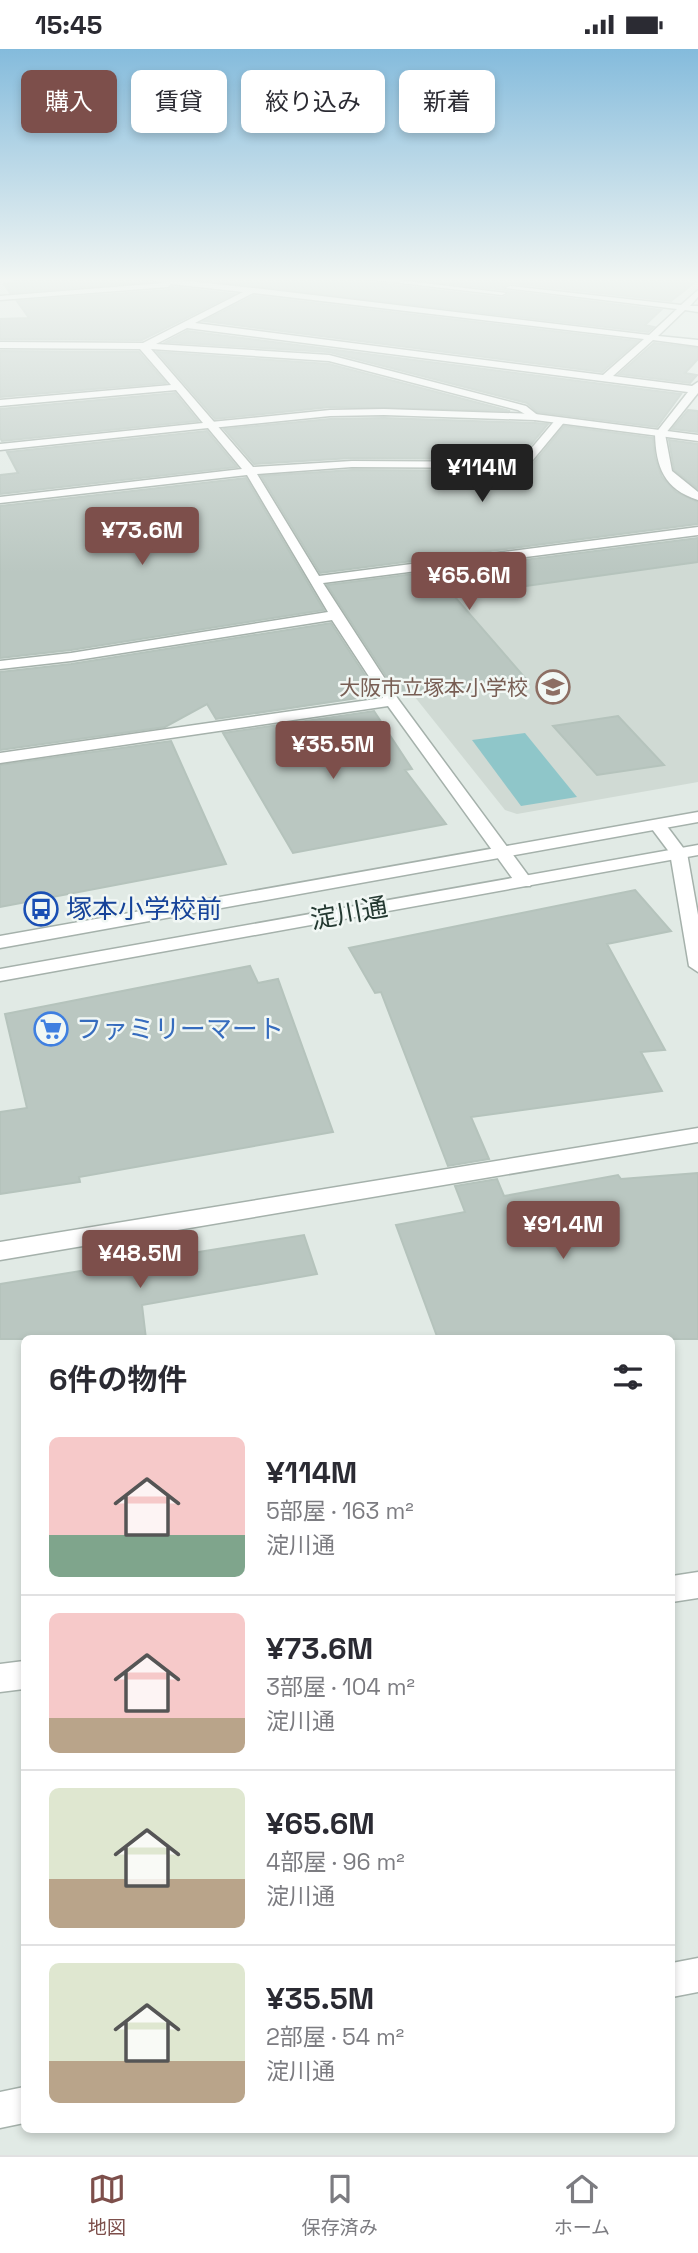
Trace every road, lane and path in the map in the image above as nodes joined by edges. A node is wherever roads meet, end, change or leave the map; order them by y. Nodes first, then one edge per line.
1 (170, 377) edge
2 (403, 377) edge
3 (591, 377) edge
4 (604, 379) joint
5 (178, 387) junction
6 (696, 388) edge
7 (0, 403) edge
8 (535, 417) junction
9 (561, 420) junction
10 (211, 425) junction
11 (660, 434) junction
12 (698, 438) edge
13 (0, 447) edge
14 (250, 471) junction
15 (698, 497) edge
16 (0, 500) edge
17 (698, 531) edge
18 (317, 580) junction
19 (336, 615) junction
20 (0, 665) edge
21 (392, 701) junction
22 (0, 758) edge
23 (698, 817) edge
24 (657, 825) junction
25 (698, 849) edge
26 (502, 851) junction
27 (678, 853) junction
28 (524, 882) junction
29 (0, 942) edge
30 (698, 966) edge
31 (0, 975) edge
32 (698, 1135) edge
33 (0, 1251) edge
34 (698, 1585) edge
35 (675, 1589) edge
36 (21, 1675) edge
37 (0, 1678) edge
38 (698, 1975) edge
39 (675, 1979) edge
40 (21, 2106) edge
41 (0, 2110) edge

1 - 5 street
2 - 8 street
3 - 4 street
4 - 6 street
5 - 7 street
5 - 10 street
6 - 11 street
8 - 9 street
8 - 10 street
9 - 11 street
9 - 14 street
10 - 13 street
10 - 14 street
11 - 12 street
11 - 15 street
14 - 16 street
14 - 18 street
17 - 18 street
18 - 19 street
19 - 20 street
19 - 21 street
21 - 22 street
21 - 26 street
23 - 24 street, 淀川通
24 - 26 street, 淀川通
24 - 27 street
25 - 27 street, 淀川通
26 - 28 street
26 - 29 street, 淀川通
27 - 28 street, 淀川通
27 - 30 street
28 - 31 street, 淀川通
32 - 33 street
34 - 35 street
36 - 37 street
38 - 39 street
40 - 41 street

